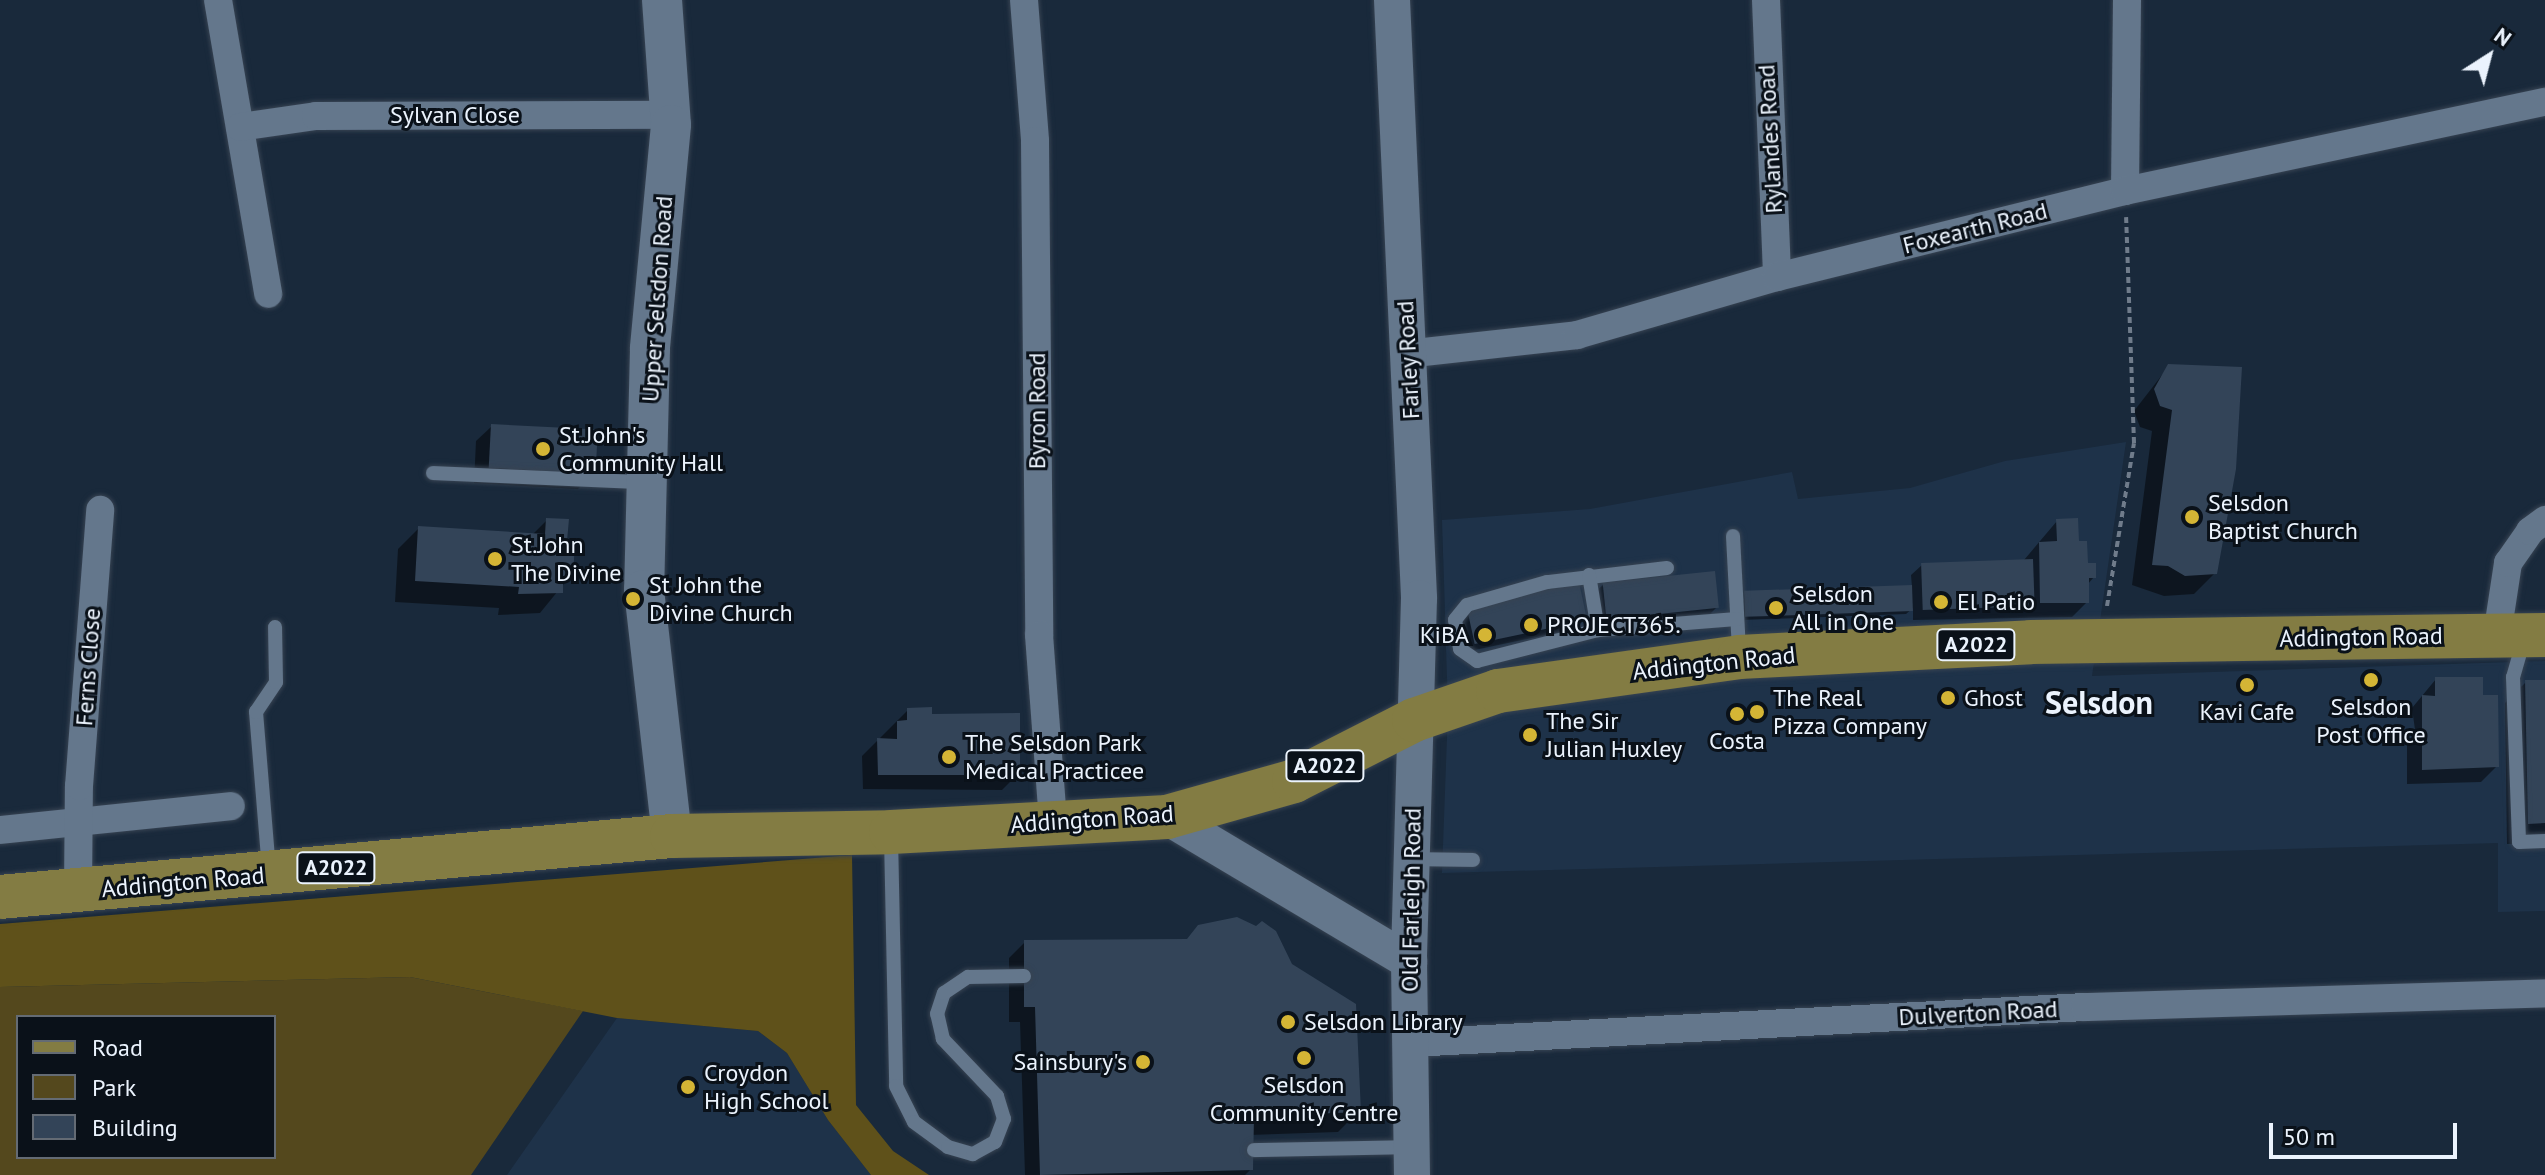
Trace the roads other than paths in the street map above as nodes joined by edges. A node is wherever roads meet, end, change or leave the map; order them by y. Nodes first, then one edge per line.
1 (218, 0) edge
2 (662, 0) edge
3 (1024, 0) edge
4 (1392, 0) edge
5 (1766, 0) edge
6 (2127, 0) edge
7 (2545, 102) edge
8 (671, 115) junction
9 (240, 127) junction
10 (2125, 191) junction
11 (1777, 277) junction
12 (268, 294) dead end
13 (1406, 354) junction
14 (433, 473) dead end
15 (647, 483) junction
16 (100, 510) dead end
17 (2545, 520) edge
18 (1733, 536) dead end
19 (1667, 568) dead end
20 (1589, 575) junction
21 (275, 627) dead end
22 (1598, 630) junction
23 (2522, 635) edge
24 (1738, 638) junction
25 (1471, 680) junction
26 (1414, 720) junction
27 (231, 806) dead end
28 (1167, 817) junction
29 (1053, 821) junction
30 (79, 824) junction
31 (0, 830) edge
32 (891, 832) junction
33 (672, 836) junction
34 (2545, 841) edge
35 (1411, 859) junction
36 (1473, 860) dead end
37 (269, 874) junction
38 (78, 891) junction
39 (0, 897) edge
40 (1409, 961) junction
41 (1024, 976) dead end
42 (2545, 993) edge
43 (1412, 1043) junction
44 (1254, 1150) dead end
45 (1412, 1161) edge

1 - 9 street
2 - 8 main road, Upper Selsdon Road
3 - 29 street, Byron Road
4 - 13 street, Farley Road
5 - 11 street, Rylandes Road
6 - 10 street
7 - 10 street, Foxearth Road
8 - 9 street, Sylvan Close
8 - 15 main road, Upper Selsdon Road
9 - 12 street
10 - 11 street, Foxearth Road
11 - 13 street, Foxearth Road
13 - 26 street, Farley Road
14 - 15 lane
15 - 33 main road, Upper Selsdon Road
16 - 30 street, Ferns Close
17 - 23 street
18 - 24 lane
19 - 20 lane
20 - 22 lane
20 - 25 lane
21 - 37 lane
22 - 24 lane
22 - 25 lane
23 - 24 main road, Addington Road / A2022
23 - 34 lane
24 - 25 main road, Addington Road / A2022
25 - 26 main road, Addington Road / A2022
26 - 28 main road, Addington Road / A2022
26 - 35 street, Old Farleigh Road
27 - 30 street
28 - 29 main road, Addington Road / A2022
28 - 40 street
29 - 32 main road, Addington Road / A2022
30 - 31 street
30 - 38 street, Ferns Close
32 - 33 main road, Addington Road / A2022
32 - 41 lane
33 - 37 main road, Addington Road / A2022
35 - 36 lane
35 - 40 street, Old Farleigh Road
37 - 38 main road, Addington Road / A2022
38 - 39 main road, Addington Road / A2022
40 - 43 street, Old Farleigh Road
42 - 43 street, Dulverton Road
43 - 45 street, Old Farleigh Road
44 - 45 lane

